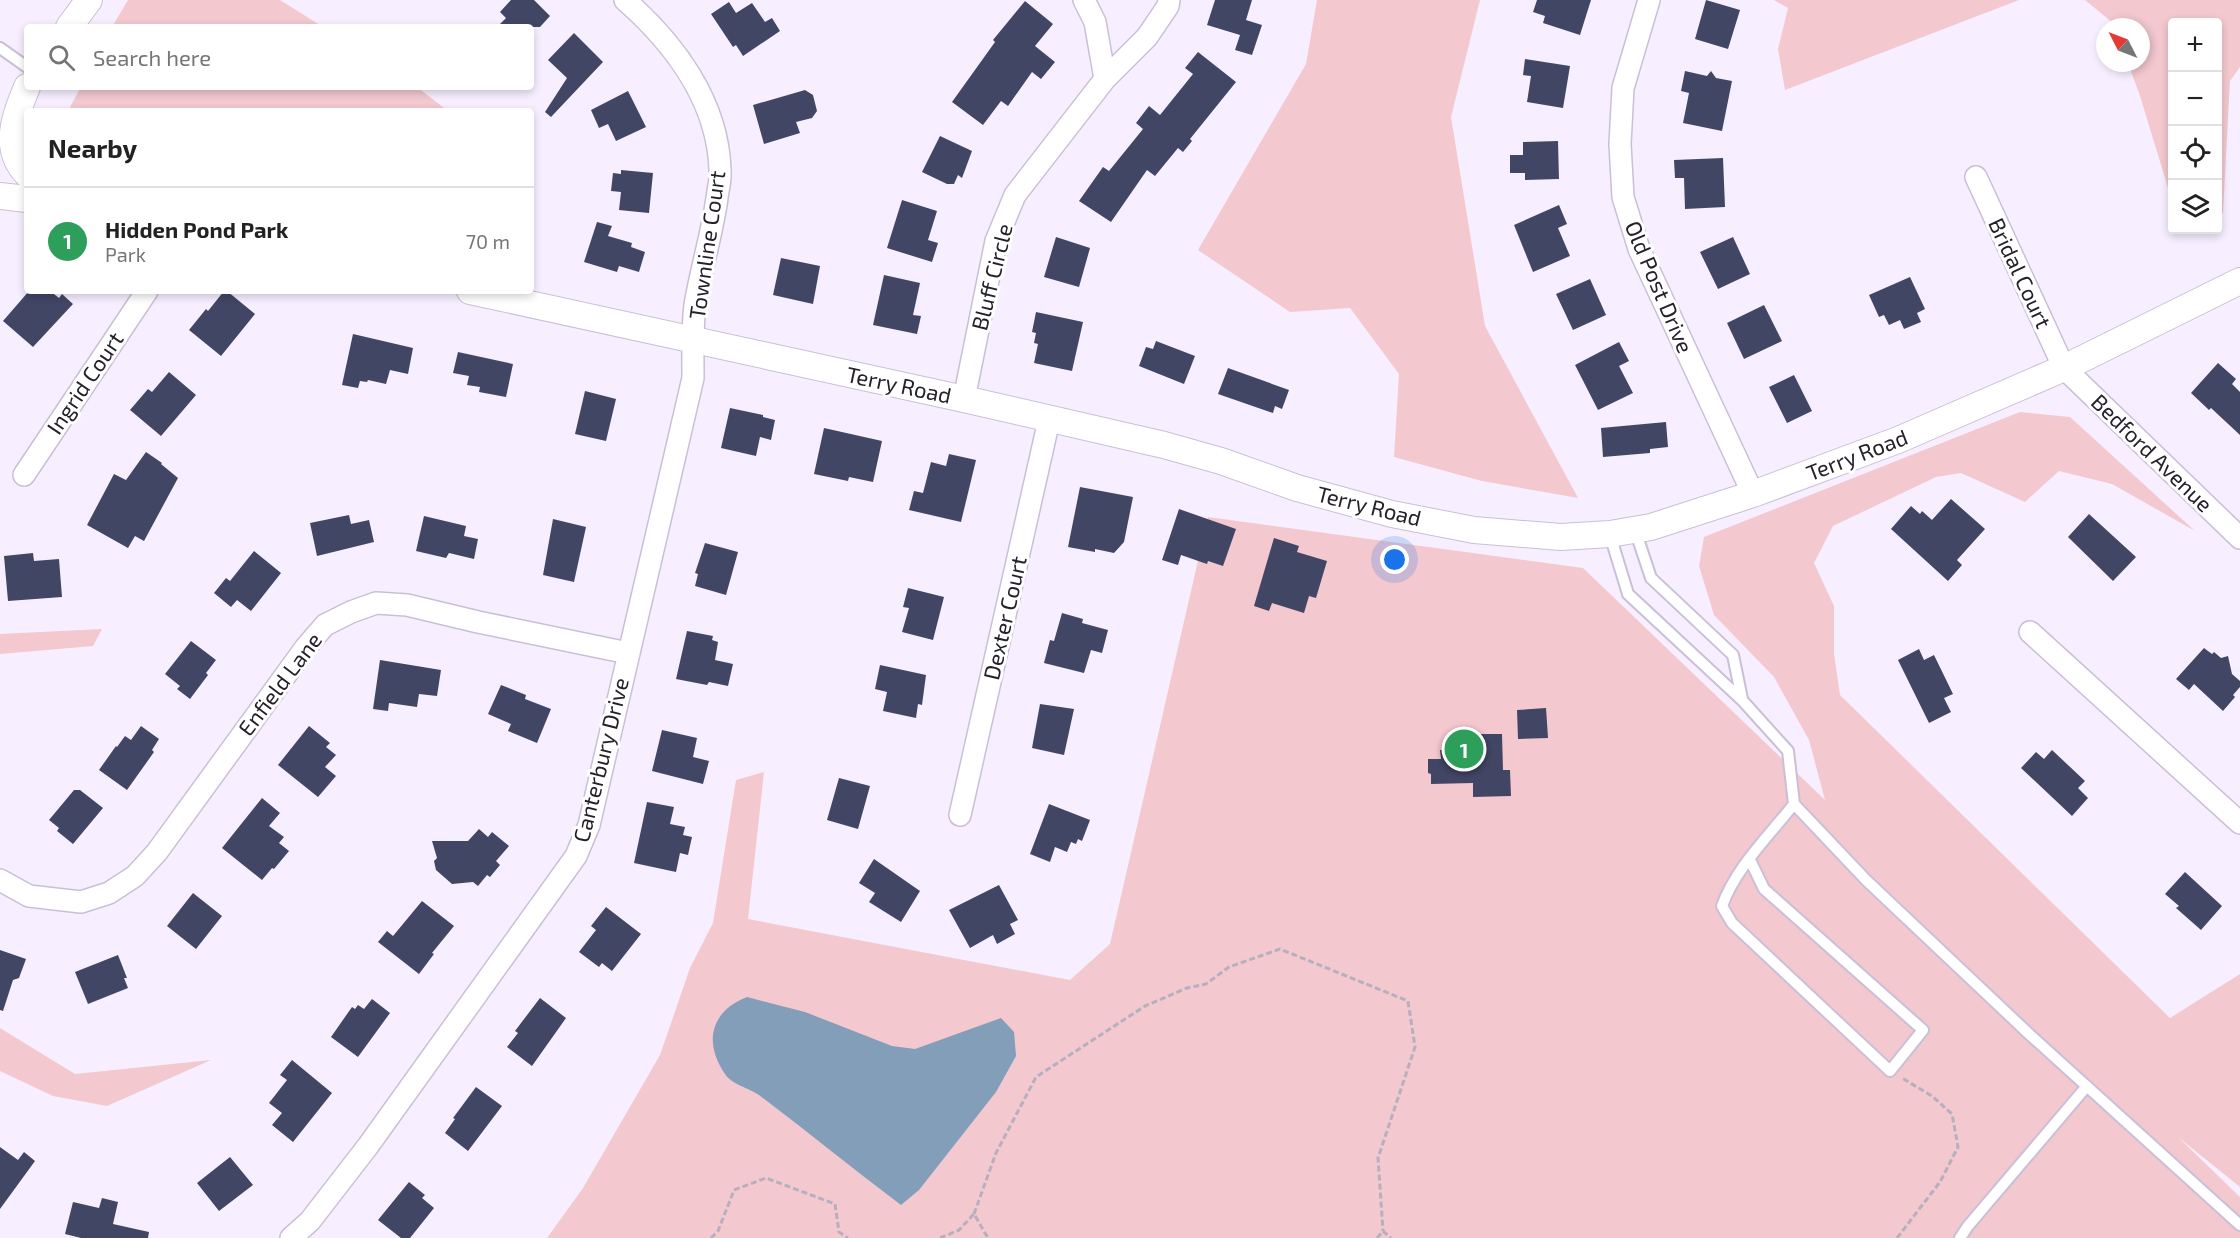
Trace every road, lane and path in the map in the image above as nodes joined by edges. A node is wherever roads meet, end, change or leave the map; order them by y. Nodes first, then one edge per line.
1 (89, 0) edge
2 (625, 0) edge
3 (1084, 0) edge
4 (1169, 0) edge
5 (1649, 0) edge
6 (71, 24) edge
7 (0, 48) edge
8 (24, 66) edge
9 (1105, 79) junction
10 (24, 90) edge
11 (25, 90) edge
12 (0, 123) edge
13 (24, 170) edge
14 (1976, 177) dead end
15 (0, 196) edge
16 (24, 200) edge
17 (2240, 281) edge
18 (145, 294) edge
19 (484, 294) edge
20 (694, 340) junction
21 (2064, 368) junction
22 (964, 399) junction
23 (1049, 420) junction
24 (24, 475) dead end
25 (1753, 494) junction
26 (1635, 530) junction
27 (1610, 534) junction
28 (2240, 538) edge
29 (2030, 632) dead end
30 (628, 653) junction
31 (1742, 700) junction
32 (1794, 804) junction
33 (960, 815) dead end
34 (2240, 823) edge
35 (1750, 860) junction
36 (0, 880) edge
37 (1890, 1071) junction
38 (2087, 1086) junction
39 (974, 1214) junction
40 (2240, 1225) edge
41 (1383, 1231) junction
42 (291, 1238) edge
43 (711, 1238) edge
44 (848, 1238) edge
45 (940, 1238) edge
46 (988, 1238) edge
47 (1377, 1238) edge
48 (1391, 1238) edge
49 (1897, 1238) edge
50 (1960, 1238) edge

1 - 6 street
2 - 20 street, Townline Court
3 - 9 street
4 - 9 street, Bluff Circle
5 - 25 street, Old Post Drive
7 - 8 lane
9 - 22 street, Bluff Circle
10 - 12 street
11 - 13 street
14 - 21 street, Bridal Court
15 - 16 street
17 - 21 street, Terry Road
18 - 24 street, Ingrid Court
19 - 20 street, Terry Road
20 - 22 street, Terry Road
20 - 30 street, Canterbury Drive
21 - 25 street, Terry Road
21 - 28 street, Bedford Avenue
22 - 23 street, Terry Road
23 - 27 street, Terry Road
23 - 33 street, Dexter Court
25 - 26 street, Terry Road
26 - 27 street, Terry Road
26 - 31 lane
27 - 31 lane
29 - 34 street
30 - 36 street, Enfield Lane
30 - 42 street, Canterbury Drive
31 - 32 lane
32 - 35 lane
32 - 38 lane
35 - 37 lane
35 - 37 lane
37 - 49 path
38 - 40 lane
38 - 50 lane
39 - 41 path
39 - 45 path
39 - 46 path
41 - 47 path
41 - 48 path
43 - 44 path

